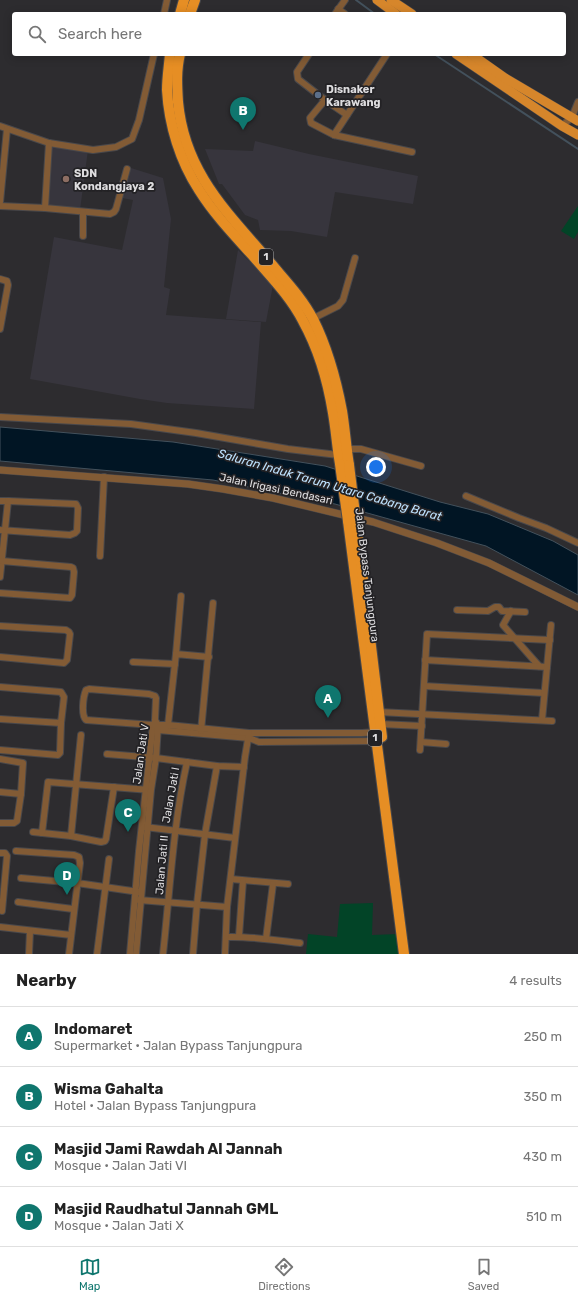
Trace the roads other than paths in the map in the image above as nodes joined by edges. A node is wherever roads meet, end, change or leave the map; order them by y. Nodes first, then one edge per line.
1 (168, 0) edge
2 (184, 0) edge
3 (195, 0) edge
4 (345, 0) edge
5 (377, 0) edge
6 (391, 0) edge
7 (337, 11) edge
8 (165, 12) edge
9 (181, 12) edge
10 (191, 12) edge
11 (393, 12) edge
12 (409, 12) edge
13 (154, 56) edge
14 (170, 56) edge
15 (180, 56) edge
16 (308, 56) edge
17 (386, 56) edge
18 (459, 56) edge
19 (474, 56) edge
20 (325, 100) junction
21 (578, 102) edge
22 (347, 115) junction
23 (575, 119) edge
24 (0, 126) edge
25 (562, 126) junction
26 (7, 129) junction
27 (334, 135) junction
28 (578, 135) edge
29 (49, 143) junction
30 (412, 152) dead end
31 (126, 169) dead end
32 (0, 202) edge
33 (0, 206) edge
34 (45, 208) junction
35 (83, 212) junction
36 (83, 236) dead end
37 (355, 258) dead end
38 (0, 279) edge
39 (312, 319) junction
40 (0, 329) edge
41 (0, 417) edge
42 (343, 458) junction
43 (421, 466) dead end
44 (0, 470) edge
45 (104, 478) junction
46 (466, 496) dead end
47 (0, 501) edge
48 (8, 501) junction
49 (352, 522) junction
50 (2, 531) edge
51 (578, 543) edge
52 (100, 556) dead end
53 (1, 565) edge
54 (0, 577) edge
55 (0, 593) edge
56 (181, 596) dead end
57 (213, 603) dead end
58 (578, 607) edge
59 (457, 610) dead end
60 (511, 611) junction
61 (525, 612) dead end
62 (551, 625) dead end
63 (0, 626) edge
64 (514, 638) junction
65 (550, 640) junction
66 (176, 654) junction
67 (209, 657) junction
68 (0, 658) edge
69 (425, 660) junction
70 (133, 662) dead end
71 (175, 664) junction
72 (539, 666) junction
73 (547, 667) junction
74 (424, 686) junction
75 (0, 687) edge
76 (544, 694) junction
77 (379, 712) junction
78 (422, 714) junction
79 (0, 719) edge
80 (542, 720) junction
81 (552, 721) dead end
82 (61, 723) junction
83 (156, 725) junction
84 (168, 725) junction
85 (422, 726) junction
86 (201, 731) junction
87 (379, 734) junction
88 (81, 736) dead end
89 (249, 736) junction
90 (421, 742) junction
91 (446, 744) dead end
92 (0, 750) edge
93 (420, 750) dead end
94 (24, 753) junction
95 (107, 754) dead end
96 (153, 758) junction
97 (0, 760) edge
98 (187, 762) junction
99 (23, 763) junction
100 (218, 766) junction
101 (244, 767) junction
102 (77, 783) junction
103 (114, 787) junction
104 (149, 790) junction
105 (0, 792) edge
106 (21, 794) junction
107 (0, 823) edge
108 (145, 827) junction
109 (175, 830) junction
110 (33, 832) dead end
111 (42, 832) junction
112 (205, 834) junction
113 (71, 836) junction
114 (235, 838) junction
115 (16, 851) dead end
116 (0, 853) edge
117 (109, 860) dead end
118 (21, 878) dead end
119 (231, 880) junction
120 (243, 881) junction
121 (77, 884) junction
122 (273, 884) junction
123 (288, 884) dead end
124 (2, 886) edge
125 (105, 887) junction
126 (139, 892) junction
127 (138, 900) junction
128 (18, 902) dead end
129 (169, 902) junction
130 (197, 904) junction
131 (227, 907) junction
132 (74, 909) junction
133 (2, 911) dead end
134 (0, 927) edge
135 (30, 931) junction
136 (71, 935) junction
137 (239, 936) junction
138 (226, 937) junction
139 (266, 939) junction
140 (300, 943) dead end
141 (29, 954) edge
142 (70, 954) edge
143 (97, 954) edge
144 (130, 954) edge
145 (136, 954) edge
146 (163, 954) edge
147 (193, 954) edge
148 (225, 954) edge
149 (404, 954) edge
150 (410, 954) edge

1 - 8 street
2 - 9 highway
3 - 10 highway
4 - 7 street
5 - 11 main road
6 - 12 main road
13 - 29 street
14 - 42 highway, Jalan Bypass Tanjungpura / 1
15 - 39 highway, Jalan Bypass Tanjungpura / 1
16 - 20 street
17 - 22 street
18 - 25 main road
19 - 23 main road
20 - 22 street
20 - 27 street
21 - 23 street
22 - 27 street
23 - 25 street
24 - 26 street
25 - 28 main road
26 - 29 street
26 - 32 street
27 - 30 street
29 - 34 street
31 - 35 street
33 - 34 street
34 - 35 street
35 - 36 street
37 - 39 street
38 - 40 street
39 - 42 highway, Jalan Bypass Tanjungpura / 1
41 - 42 street
42 - 43 street
42 - 49 highway, Jalan Bypass Tanjungpura / 1, bridge
44 - 45 street, Jalan Irigasi Bendasari
45 - 52 street
45 - 58 street, Jalan Irigasi Bendasari
46 - 51 street
47 - 48 street
48 - 50 street
48 - 50 street
49 - 77 highway, Jalan Bypass Tanjungpura / 1
49 - 87 highway, Jalan Bypass Tanjungpura / 1
50 - 53 street
53 - 54 street
53 - 55 street
56 - 66 street
57 - 67 street
59 - 60 street
60 - 61 street
60 - 64 street
62 - 65 street
63 - 68 street
64 - 65 street
64 - 69 street
64 - 72 street
65 - 73 street
66 - 67 street
66 - 71 street
67 - 86 street
69 - 72 street
69 - 74 street
70 - 71 street
71 - 84 street
72 - 73 street
73 - 76 street
74 - 76 street
74 - 78 street
75 - 82 street
76 - 80 street
77 - 78 street
77 - 87 highway, Jalan Bypass Tanjungpura / 1
78 - 80 street
78 - 85 street
79 - 82 street
80 - 81 street
82 - 94 street
83 - 83 street, Jalan Jati V
83 - 84 street
83 - 86 street
83 - 96 street, Jalan Jati V
84 - 86 street
85 - 87 street
85 - 90 street
86 - 89 street
87 - 89 street
87 - 149 highway, Jalan Bypass Tanjungpura / 1
87 - 150 highway, Jalan Bypass Tanjungpura / 1
88 - 102 street
89 - 101 street
90 - 91 street
90 - 93 street
92 - 94 street
94 - 99 street
95 - 96 street
96 - 98 street
96 - 104 street, Jalan Jati V
97 - 99 street
98 - 100 street
98 - 109 street, Jalan Jati I
99 - 106 street
100 - 101 street
100 - 112 street
101 - 114 street
102 - 103 street
102 - 111 street
102 - 113 street
103 - 104 street
103 - 113 street
104 - 108 street, Jalan Jati V
105 - 106 street
106 - 107 street
108 - 109 street
108 - 126 street, Jalan Jati V
109 - 112 street
109 - 129 street, Jalan Jati II
110 - 111 street
111 - 113 street
112 - 114 street
112 - 130 street
114 - 119 street
115 - 121 street
116 - 124 street
117 - 125 street
118 - 121 street
119 - 120 street
119 - 131 street
120 - 122 street
120 - 137 street
121 - 125 street
121 - 132 street
122 - 123 street
122 - 139 street
124 - 133 street
125 - 126 street
125 - 143 street
126 - 127 street, Jalan Jati V
127 - 129 street
127 - 144 street
127 - 145 street
128 - 132 street
129 - 130 street
129 - 146 street, Jalan Jati II
130 - 131 street
130 - 147 street
131 - 138 street
132 - 136 street
134 - 135 street
135 - 136 street
135 - 141 street
136 - 142 street
137 - 138 street
137 - 139 street
138 - 148 street
139 - 140 street

